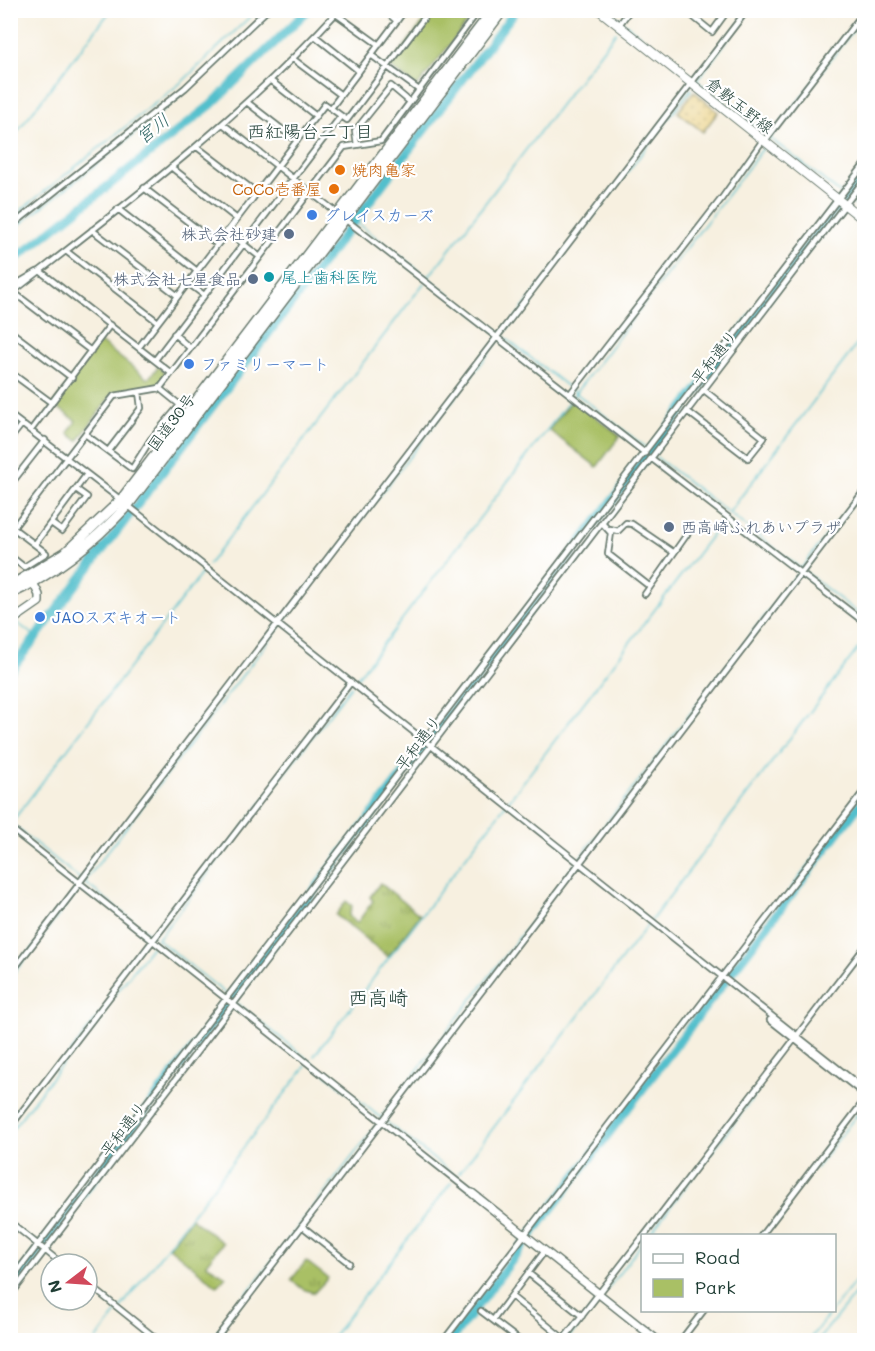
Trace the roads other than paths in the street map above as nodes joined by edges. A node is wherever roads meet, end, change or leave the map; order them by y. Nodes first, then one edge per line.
1 (267, 10) edge
2 (384, 10) edge
3 (405, 10) edge
4 (430, 10) edge
5 (479, 10) edge
6 (493, 10) edge
7 (503, 10) edge
8 (599, 10) edge
9 (630, 10) edge
10 (685, 10) edge
11 (697, 10) edge
12 (729, 10) edge
13 (747, 10) edge
14 (338, 12) edge
15 (864, 12) edge
16 (692, 16) junction
17 (397, 21) junction
18 (621, 23) junction
19 (315, 36) junction
20 (379, 45) junction
21 (371, 55) junction
22 (294, 59) junction
23 (387, 67) junction
24 (360, 71) junction
25 (693, 80) junction
26 (271, 81) junction
27 (419, 90) junction
28 (341, 95) junction
29 (410, 102) junction
30 (248, 103) junction
31 (331, 108) junction
32 (316, 116) junction
33 (341, 116) junction
34 (223, 124) junction
35 (766, 139) junction
36 (297, 141) junction
37 (357, 145) junction
38 (197, 147) junction
39 (864, 165) edge
40 (171, 167) junction
41 (278, 167) junction
42 (294, 178) junction
43 (864, 180) edge
44 (144, 188) junction
45 (311, 191) junction
46 (257, 193) junction
47 (842, 202) junction
48 (118, 209) junction
49 (344, 217) junction
50 (237, 219) junction
51 (864, 220) edge
52 (10, 227) edge
53 (92, 230) junction
54 (227, 231) junction
55 (217, 244) junction
56 (243, 244) junction
57 (66, 251) junction
58 (260, 257) junction
59 (40, 271) junction
60 (197, 271) junction
61 (188, 283) junction
62 (11, 291) edge
63 (204, 295) junction
64 (178, 296) junction
65 (158, 322) junction
66 (110, 325) junction
67 (10, 331) edge
68 (174, 334) junction
69 (499, 334) junction
70 (139, 347) junction
71 (190, 348) junction
72 (91, 351) junction
73 (155, 360) junction
74 (10, 372) edge
75 (171, 373) junction
76 (72, 378) junction
77 (159, 388) junction
78 (704, 390) junction
79 (139, 392) junction
80 (573, 394) junction
81 (52, 403) junction
82 (687, 411) junction
83 (10, 415) edge
84 (22, 423) junction
85 (31, 430) junction
86 (85, 434) junction
87 (10, 439) edge
88 (45, 441) junction
89 (108, 451) junction
90 (647, 453) junction
91 (67, 458) junction
92 (87, 474) junction
93 (10, 485) edge
94 (76, 489) junction
95 (864, 491) edge
96 (129, 507) junction
97 (51, 523) junction
98 (602, 523) junction
99 (610, 529) junction
100 (12, 530) edge
101 (690, 530) dead end
102 (35, 544) junction
103 (673, 552) junction
104 (10, 556) edge
105 (801, 572) junction
106 (31, 580) junction
107 (10, 586) edge
108 (649, 586) junction
109 (10, 594) edge
110 (645, 594) dead end
111 (13, 620) edge
112 (864, 622) edge
113 (279, 625) junction
114 (353, 683) junction
115 (427, 743) junction
116 (864, 790) edge
117 (10, 828) edge
118 (578, 862) junction
119 (81, 881) junction
120 (155, 939) junction
121 (864, 948) edge
122 (10, 974) edge
123 (725, 978) junction
124 (227, 997) junction
125 (235, 1004) junction
126 (770, 1020) dead end
127 (779, 1024) junction
128 (795, 1038) junction
129 (864, 1089) edge
130 (864, 1094) edge
131 (864, 1101) edge
132 (383, 1121) junction
133 (10, 1127) edge
134 (472, 1193) joint
135 (10, 1222) edge
136 (302, 1226) junction
137 (645, 1234) edge
138 (763, 1234) edge
139 (526, 1236) junction
140 (641, 1240) edge
141 (38, 1245) junction
142 (45, 1250) junction
143 (544, 1251) junction
144 (47, 1252) edge
145 (349, 1263) dead end
146 (528, 1273) junction
147 (10, 1281) edge
148 (99, 1293) edge
149 (600, 1293) junction
150 (10, 1296) edge
151 (511, 1296) junction
152 (481, 1311) dead end
153 (703, 1312) edge
154 (582, 1316) junction
155 (493, 1320) junction
156 (564, 1340) edge
157 (158, 1341) edge
158 (215, 1341) edge
159 (444, 1341) edge
160 (519, 1341) edge
161 (657, 1341) edge
162 (681, 1341) edge

1 - 52 street
2 - 17 street
3 - 17 street
4 - 23 street
5 - 27 street
6 - 49 highway, 国道30号
7 - 49 highway, 国道30号
8 - 18 main road, 倉敷玉野線
9 - 18 street
10 - 16 street
11 - 16 street
12 - 16 street
13 - 25 street
14 - 19 street
14 - 20 street
15 - 35 street
17 - 20 street
18 - 25 main road, 倉敷玉野線
19 - 22 street
19 - 24 street
20 - 21 street
21 - 23 street
21 - 24 street
22 - 26 street
22 - 28 street
23 - 27 street
23 - 33 street
24 - 28 street
25 - 35 main road, 倉敷玉野線
25 - 69 street
26 - 30 street
26 - 32 street
27 - 29 street
28 - 31 street
29 - 37 street
29 - 37 street
30 - 34 street
30 - 36 street
31 - 32 street
31 - 33 street
32 - 36 street
33 - 42 street
34 - 38 street
34 - 41 street
35 - 47 main road, 倉敷玉野線
35 - 80 street
36 - 41 street
37 - 45 street
38 - 40 street
38 - 46 street
39 - 47 street
40 - 44 street
40 - 50 street
41 - 42 street
41 - 46 street
42 - 45 street
42 - 56 street
43 - 47 street
44 - 48 street
44 - 55 street
45 - 49 street
45 - 58 street
46 - 50 street
47 - 51 main road, 倉敷玉野線
47 - 78 street, 平和通り
47 - 90 street
48 - 53 street
48 - 60 street
49 - 69 street
49 - 96 highway, 国道30号
50 - 54 street
53 - 57 street
53 - 64 street
54 - 55 street
54 - 56 street
55 - 60 street
56 - 58 street
56 - 63 street
57 - 59 street
57 - 65 street
58 - 71 street
59 - 62 street
59 - 66 street
60 - 61 street
61 - 63 street
61 - 64 street
62 - 72 street
63 - 68 street
64 - 65 street
65 - 70 street
66 - 70 street
66 - 72 street
67 - 76 street
68 - 71 street
68 - 73 street
69 - 80 street
69 - 113 street
70 - 73 street
71 - 75 street
72 - 76 street
73 - 75 street
74 - 81 street
75 - 77 street
76 - 81 street
77 - 79 street
77 - 89 street
78 - 82 street, 平和通り
78 - 82 street
79 - 86 street
79 - 89 street
80 - 90 street
81 - 85 street
82 - 90 street, 平和通り
83 - 84 street
84 - 85 street
84 - 87 street
85 - 88 street
86 - 89 street
86 - 91 street
88 - 91 street
88 - 93 street
90 - 98 street, 平和通り
90 - 105 street
90 - 115 street
91 - 92 street
91 - 100 street
92 - 94 street
92 - 96 street
94 - 97 street
94 - 97 street
95 - 105 street
96 - 106 highway, 国道30号
96 - 113 street
97 - 102 street
98 - 99 street
98 - 115 street, 平和通り
99 - 103 street
99 - 108 street
100 - 102 street
101 - 103 street
102 - 104 street
103 - 108 street
105 - 112 street
105 - 118 street
106 - 107 highway, 国道30号
106 - 109 highway, 国道30号
106 - 111 street
108 - 110 street
113 - 114 street
113 - 119 street
114 - 115 street
114 - 120 street
115 - 118 street
115 - 124 street
115 - 125 street, 平和通り
116 - 123 street
117 - 119 street
118 - 123 street
118 - 132 street
119 - 120 street
119 - 122 street
120 - 124 street
120 - 133 street
121 - 128 street
123 - 127 street
123 - 139 street
124 - 125 street
124 - 141 street
125 - 132 street
125 - 142 street, 平和通り
126 - 127 street
127 - 128 street
128 - 129 street
128 - 130 street
128 - 137 street
131 - 138 street
132 - 134 street
132 - 136 street
134 - 139 street
135 - 141 street
136 - 145 street
136 - 158 street
139 - 143 street
139 - 159 street
140 - 149 street
141 - 142 street
141 - 147 street
142 - 144 street
142 - 150 street, 平和通り
143 - 146 street
143 - 149 street
146 - 151 street
146 - 154 street
148 - 157 street
149 - 154 street
149 - 161 street
151 - 155 street
151 - 156 street
152 - 155 street
153 - 162 street
154 - 156 street
155 - 160 street

